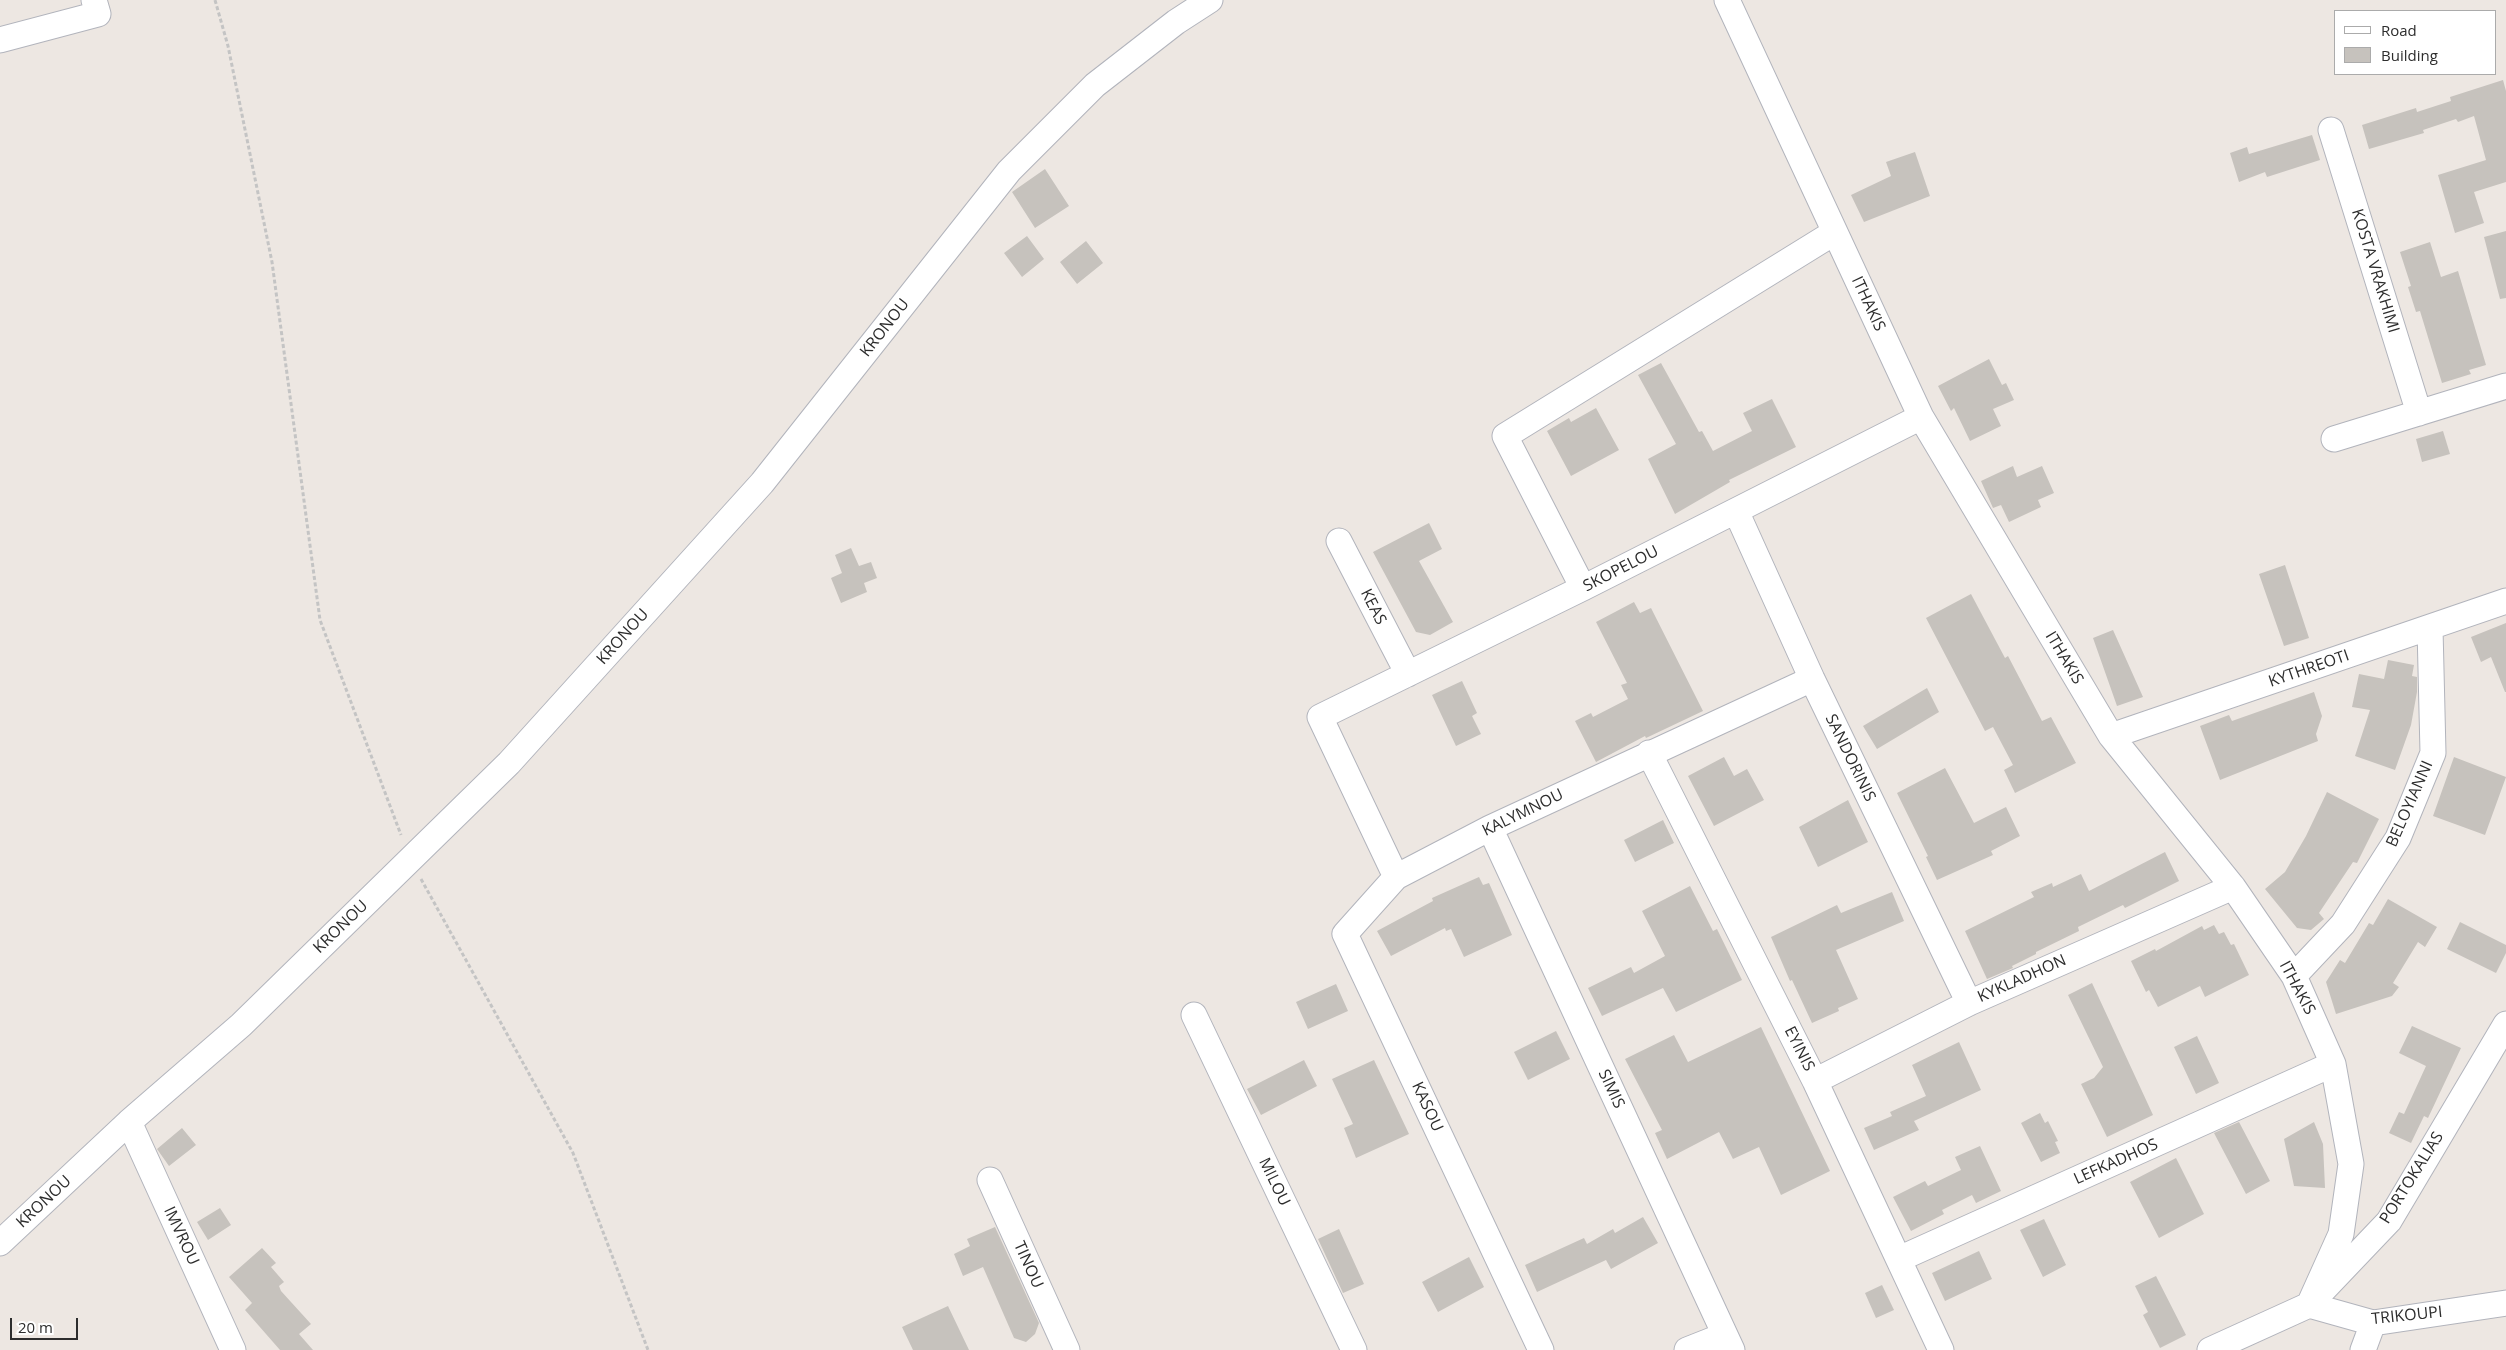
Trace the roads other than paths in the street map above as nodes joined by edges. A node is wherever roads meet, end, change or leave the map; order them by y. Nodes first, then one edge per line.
1 (94, 0) edge
2 (1210, 0) edge
3 (1727, 0) edge
4 (0, 40) edge
5 (2331, 130) dead end
6 (1835, 232) junction
7 (2506, 386) edge
8 (2419, 413) junction
9 (1921, 417) junction
10 (2334, 438) dead end
11 (1736, 510) junction
12 (1339, 541) dead end
13 (1583, 588) junction
14 (2506, 601) edge
15 (2430, 628) junction
16 (1408, 674) junction
17 (1812, 679) junction
18 (2111, 736) junction
19 (1649, 753) junction
20 (1490, 828) junction
21 (1396, 877) junction
22 (2232, 887) junction
23 (2294, 976) junction
24 (1969, 1002) junction
25 (1194, 1015) dead end
26 (2506, 1024) edge
27 (2333, 1064) junction
28 (1815, 1081) junction
29 (129, 1122) junction
30 (990, 1180) dead end
31 (0, 1243) edge
32 (1899, 1259) junction
33 (2506, 1303) edge
34 (2309, 1305) junction
35 (2373, 1322) junction
36 (1728, 1342) edge
37 (1063, 1349) edge
38 (233, 1350) edge
39 (1354, 1350) edge
40 (1541, 1350) edge
41 (1687, 1350) edge
42 (1941, 1350) edge
43 (2210, 1350) edge
44 (2363, 1350) edge

1 - 4 street
2 - 29 street, KRONOU
3 - 6 street, ITHAKIS
5 - 8 street, KOSTA VRAKHIMI
6 - 9 street, ITHAKIS
6 - 13 street
7 - 8 street
8 - 10 street
9 - 11 street, SKOPELOU
9 - 18 street, ITHAKIS
11 - 13 street, SKOPELOU
11 - 17 street, SANDORINIS
12 - 16 street, KEAS
13 - 16 street, SKOPELOU
14 - 15 street, KYTHREOTI
15 - 18 street, KYTHREOTI
15 - 23 street, BELOYIANNI
16 - 21 street, SKOPELOU
17 - 19 street, KALYMNOU
17 - 24 street, SANDORINIS
18 - 22 street, ITHAKIS
19 - 20 street, KALYMNOU
19 - 28 street, EYINIS
20 - 21 street, KALYMNOU
20 - 36 street, SIMIS
21 - 40 street, KASOU
22 - 23 street, ITHAKIS
22 - 24 street, KYKLADHON
23 - 27 street, ITHAKIS
24 - 28 street, KYKLADHON
25 - 39 street, MILOU
26 - 34 street, PORTOKALIAS
27 - 32 street, LEFKADHOS
27 - 34 street, ITHAKIS
28 - 32 street, EYINIS
29 - 31 street, KRONOU
29 - 38 street, IMVROU
30 - 37 street, TINOU
32 - 42 street, EYINIS
33 - 35 street, TRIKOUPI
34 - 35 street, TRIKOUPI
34 - 43 street, PORTOKALIAS
35 - 44 street
36 - 41 street

